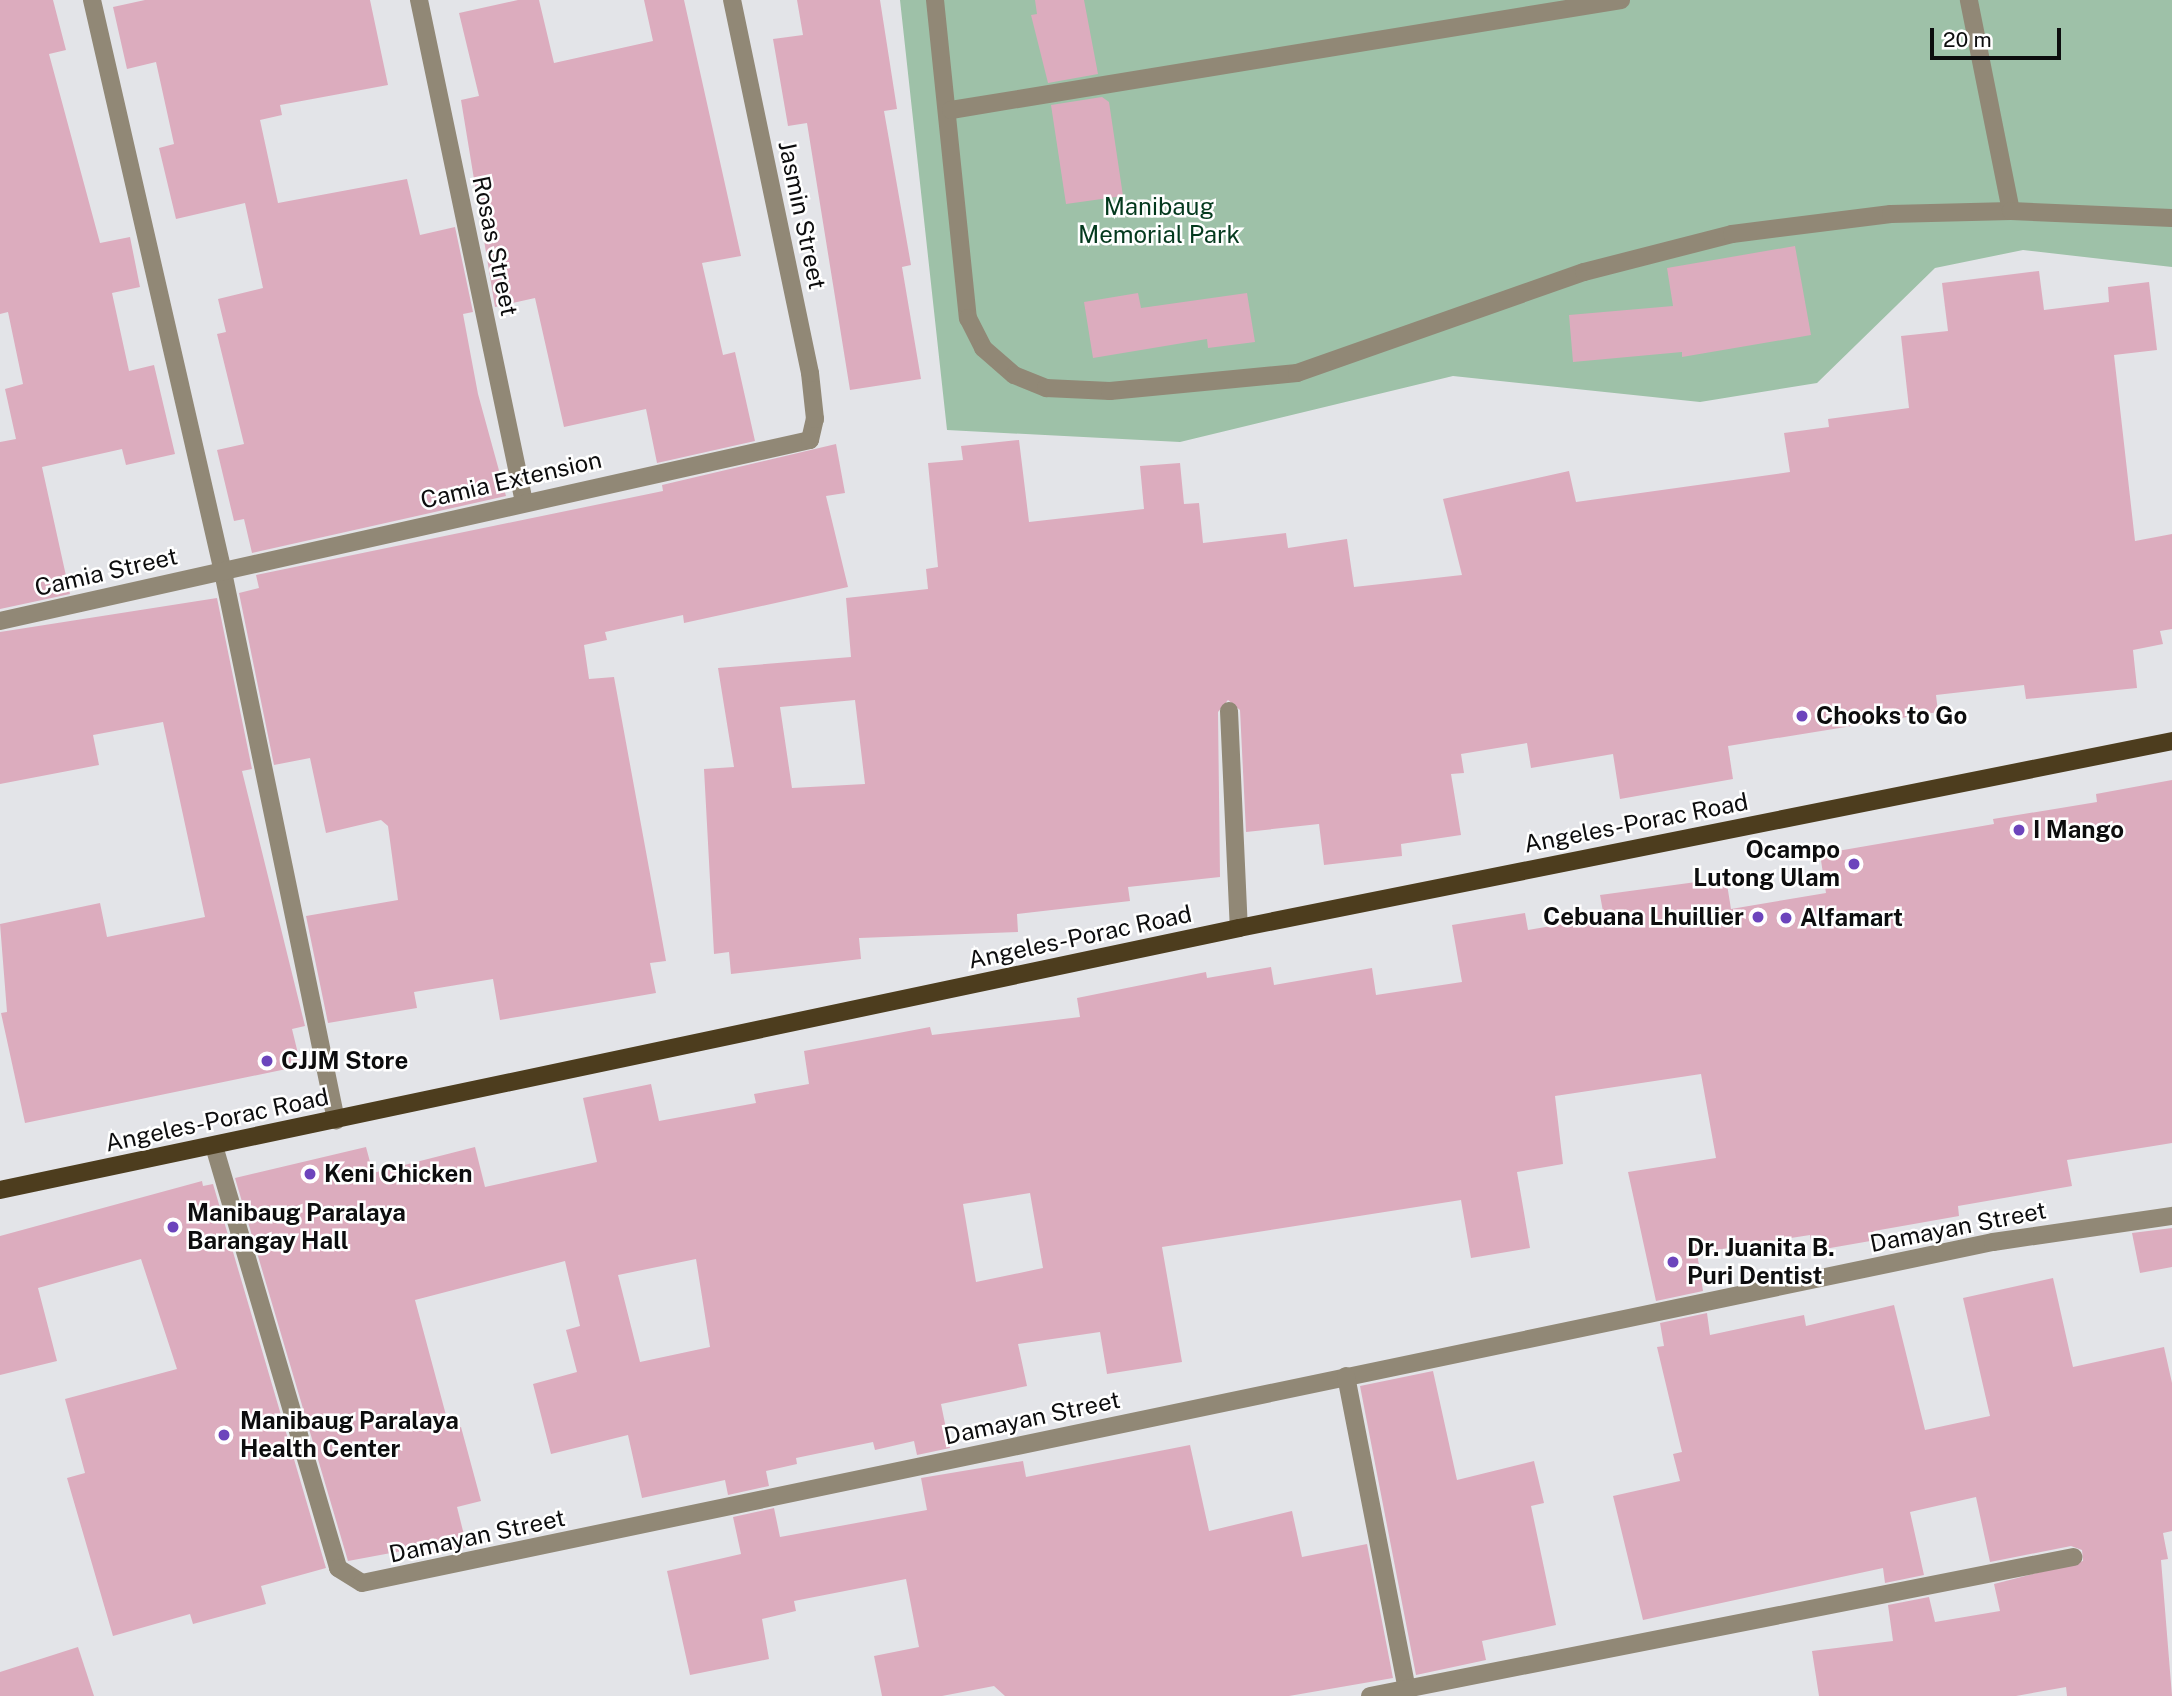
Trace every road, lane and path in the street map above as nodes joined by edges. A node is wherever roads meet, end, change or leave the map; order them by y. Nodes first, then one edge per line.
1 (92, 0) edge
2 (419, 0) edge
3 (732, 0) edge
4 (935, 0) edge
5 (1620, 0) edge
6 (1969, 0) edge
7 (951, 110) junction
8 (2011, 211) junction
9 (2172, 218) edge
10 (810, 440) joint
11 (524, 502) junction
12 (223, 572) junction
13 (0, 621) edge
14 (1229, 711) dead end
15 (2172, 741) edge
16 (1239, 928) junction
17 (336, 1120) junction
18 (214, 1146) junction
19 (0, 1190) edge
20 (2172, 1216) edge
21 (1346, 1376) junction
22 (2073, 1557) dead end
23 (1407, 1689) junction
24 (1370, 1696) edge

1 - 12 street
2 - 11 street, Rosas Street
3 - 10 street, Jasmin Street
4 - 7 street
5 - 7 street
6 - 8 street
7 - 8 street
8 - 9 street
10 - 11 street, Camia Extension
11 - 12 street, Camia Extension
12 - 13 street, Camia Street
12 - 17 street
14 - 16 street
15 - 16 main road, Angeles-Porac Road
16 - 17 main road, Angeles-Porac Road
17 - 18 main road, Angeles-Porac Road
18 - 19 main road, Angeles-Porac Road
18 - 21 street, Damayan Street
20 - 21 street, Damayan Street
21 - 23 street
22 - 23 street
23 - 24 street

